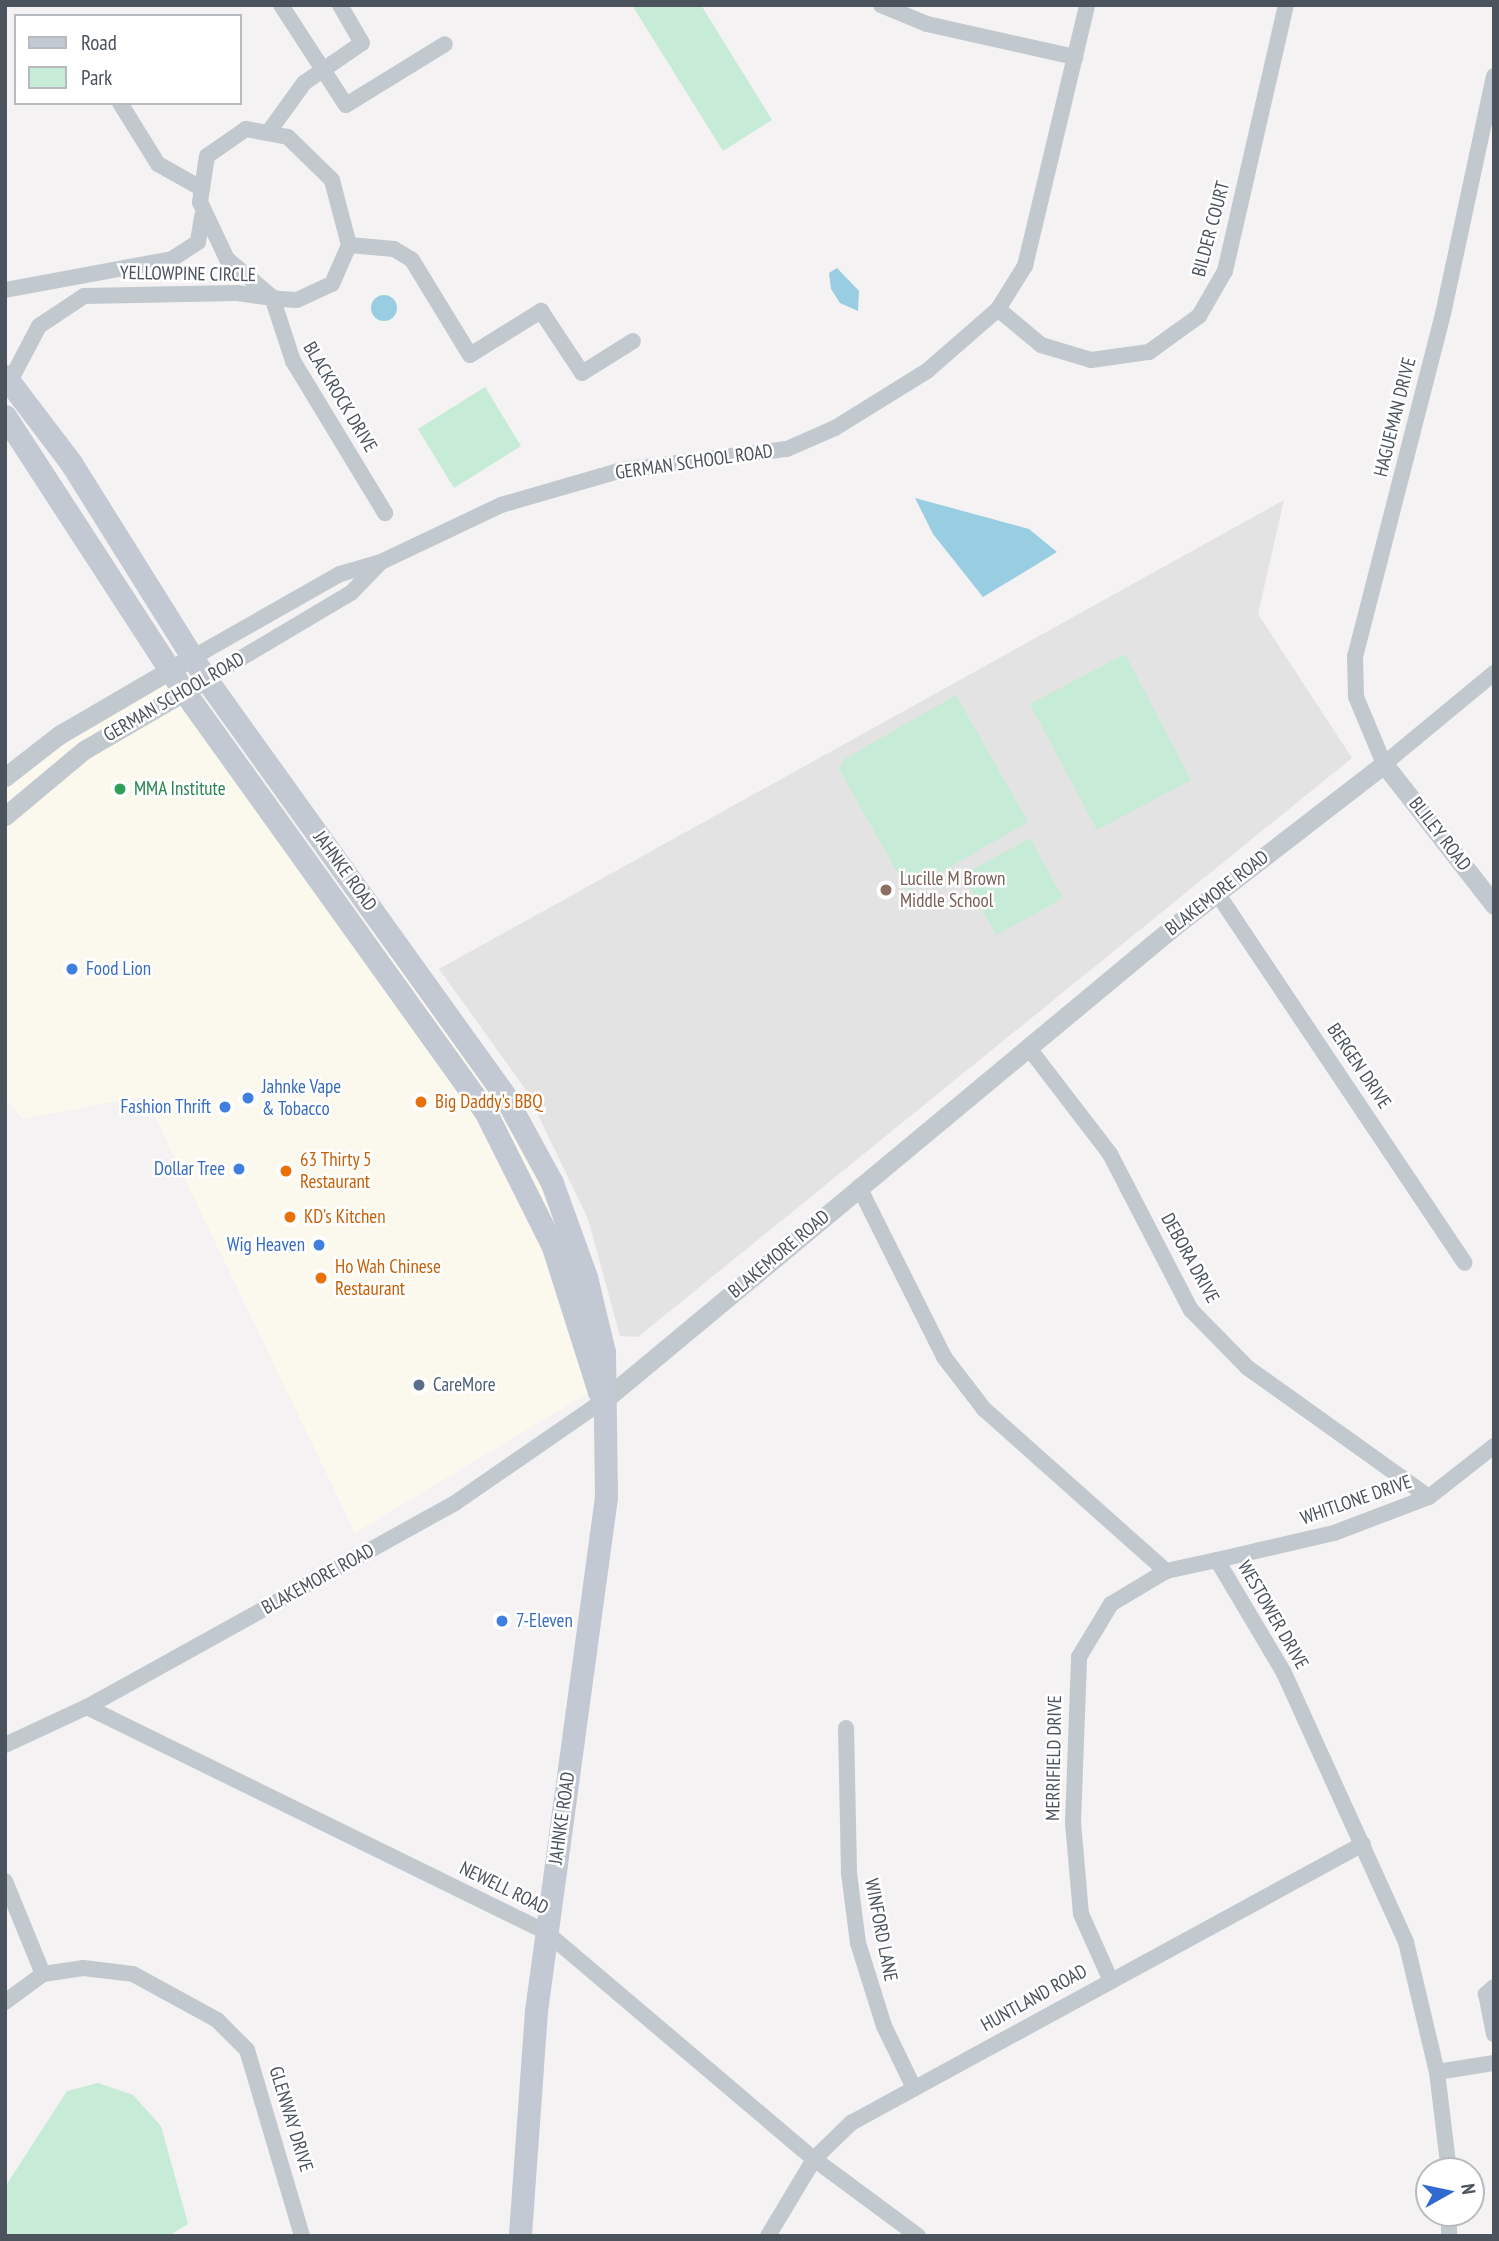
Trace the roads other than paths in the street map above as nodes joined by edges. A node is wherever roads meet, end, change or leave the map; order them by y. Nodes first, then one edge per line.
1 (281, 5) edge
2 (340, 5) edge
3 (881, 5) edge
4 (1087, 5) edge
5 (1286, 5) edge
6 (445, 44) dead end
7 (1075, 57) junction
8 (322, 69) junction
9 (1494, 76) edge
10 (121, 105) edge
11 (270, 130) junction
12 (199, 187) junction
13 (202, 212) junction
14 (349, 245) junction
15 (49, 278) junction
16 (5, 289) edge
17 (104, 293) junction
18 (272, 297) junction
19 (998, 309) junction
20 (633, 341) dead end
21 (7, 378) edge
22 (5, 416) edge
23 (385, 513) dead end
24 (381, 562) junction
25 (192, 658) junction
26 (170, 669) junction
27 (1494, 673) edge
28 (206, 679) junction
29 (183, 690) junction
30 (1384, 764) junction
31 (5, 778) edge
32 (5, 816) edge
33 (1217, 893) junction
34 (1494, 905) edge
35 (1028, 1047) junction
36 (859, 1187) junction
37 (1465, 1264) dead end
38 (603, 1401) junction
39 (1494, 1446) edge
40 (1429, 1497) junction
41 (1217, 1560) junction
42 (1167, 1571) junction
43 (87, 1707) junction
44 (846, 1728) dead end
45 (5, 1745) edge
46 (1363, 1844) junction
47 (5, 1881) edge
48 (546, 1932) junction
49 (43, 1974) junction
50 (1111, 1981) junction
51 (1490, 1991) edge
52 (5, 2002) edge
53 (1494, 2034) edge
54 (1494, 2063) edge
55 (1437, 2071) junction
56 (914, 2088) junction
57 (1447, 2157) edge
58 (814, 2159) junction
59 (302, 2236) edge
60 (520, 2236) edge
61 (768, 2236) edge
62 (918, 2236) edge

1 - 8 street
2 - 8 street
3 - 7 street
4 - 7 street, GERMAN SCHOOL ROAD
5 - 19 street, BILDER COURT
6 - 8 street
7 - 19 street, GERMAN SCHOOL ROAD
8 - 11 street
9 - 30 street, HAGUEMAN DRIVE
10 - 12 street
11 - 12 street, YELLOWPINE CIRCLE
11 - 14 street
12 - 13 street, YELLOWPINE CIRCLE
13 - 15 street, YELLOWPINE CIRCLE
13 - 18 street, YELLOWPINE CIRCLE
14 - 18 street, YELLOWPINE CIRCLE
14 - 20 street
15 - 16 street, YELLOWPINE CIRCLE
15 - 17 street, YELLOWPINE CIRCLE
17 - 18 street, YELLOWPINE CIRCLE
17 - 21 street, YELLOWPINE CIRCLE
18 - 23 street, BLACKROCK DRIVE
19 - 24 street, GERMAN SCHOOL ROAD
21 - 25 main road, JAHNKE ROAD
22 - 26 main road, JAHNKE ROAD
24 - 25 street, GERMAN SCHOOL ROAD
24 - 28 street, GERMAN SCHOOL ROAD
25 - 26 street, GERMAN SCHOOL ROAD
25 - 28 main road, JAHNKE ROAD
26 - 29 main road, JAHNKE ROAD
26 - 31 street, GERMAN SCHOOL ROAD
27 - 30 street, BLAKEMORE ROAD
28 - 29 street, GERMAN SCHOOL ROAD
28 - 38 main road, JAHNKE ROAD
29 - 32 street, GERMAN SCHOOL ROAD
29 - 38 main road, JAHNKE ROAD
30 - 33 street, BLAKEMORE ROAD
30 - 34 street, BLILEY ROAD
33 - 35 street, BLAKEMORE ROAD
33 - 37 street, BERGEN DRIVE
35 - 36 street, BLAKEMORE ROAD
35 - 40 street, DEBORA DRIVE
36 - 38 street, BLAKEMORE ROAD
36 - 42 street
38 - 43 street, BLAKEMORE ROAD
38 - 48 main road, JAHNKE ROAD
39 - 40 street, WHITLONE DRIVE
40 - 41 street, WHITLONE DRIVE
41 - 42 street, WESTOWER DRIVE
41 - 46 street, WESTOWER DRIVE
42 - 50 street, MERRIFIELD DRIVE
43 - 45 street, BLAKEMORE ROAD
43 - 48 street, NEWELL ROAD
44 - 56 street, WINFORD LANE
46 - 50 street, HUNTLAND ROAD
46 - 55 street, WESTOWER DRIVE
47 - 49 street
48 - 58 street, NEWELL ROAD
48 - 60 main road, JAHNKE ROAD
49 - 52 street
49 - 59 street, GLENWAY DRIVE
50 - 56 street, HUNTLAND ROAD
51 - 53 street
54 - 55 street
55 - 57 street, WESTOWER DRIVE
56 - 58 street, HUNTLAND ROAD
58 - 61 street, HUNTLAND ROAD
58 - 62 street, NEWELL ROAD

